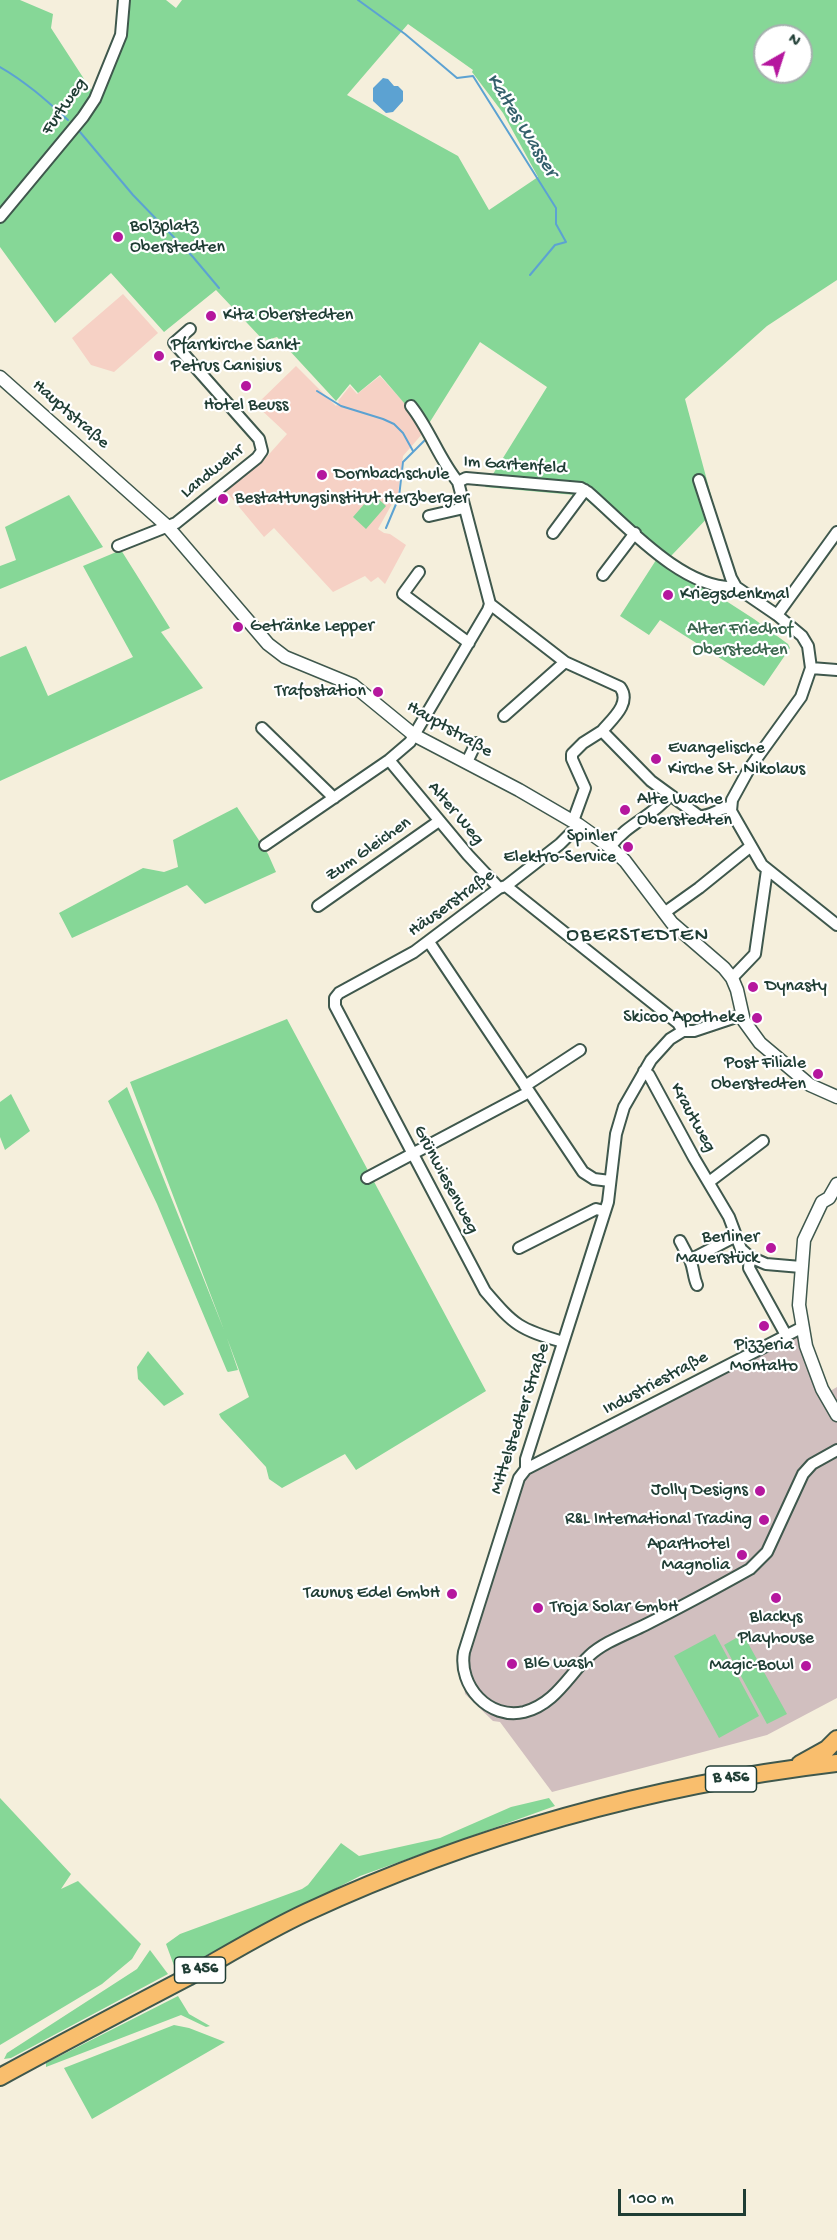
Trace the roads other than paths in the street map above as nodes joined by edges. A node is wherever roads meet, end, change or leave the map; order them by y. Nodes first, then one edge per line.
1 (124, 0) edge
2 (0, 217) edge
3 (190, 329) dead end
4 (0, 377) edge
5 (411, 406) dead end
6 (699, 480) dead end
7 (458, 482) junction
8 (585, 490) junction
9 (464, 508) junction
10 (429, 516) dead end
11 (167, 526) junction
12 (837, 532) edge
13 (554, 533) dead end
14 (635, 533) junction
15 (118, 546) dead end
16 (418, 572) dead end
17 (603, 575) dead end
18 (736, 587) junction
19 (490, 604) junction
20 (777, 615) junction
21 (469, 643) junction
22 (565, 662) junction
23 (811, 668) junction
24 (837, 670) edge
25 (504, 716) dead end
26 (261, 728) dead end
27 (602, 731) junction
28 (414, 735) junction
29 (476, 743) dead end
30 (389, 760) junction
31 (467, 762) junction
32 (669, 796) junction
33 (334, 798) junction
34 (730, 807) junction
35 (439, 821) junction
36 (576, 823) junction
37 (265, 845) dead end
38 (751, 846) junction
39 (610, 847) junction
40 (767, 870) junction
41 (503, 887) junction
42 (318, 906) dead end
43 (664, 913) junction
44 (837, 925) edge
45 (429, 942) junction
46 (732, 978) junction
47 (335, 998) joint
48 (742, 1015) junction
49 (683, 1031) junction
50 (580, 1050) dead end
51 (644, 1071) junction
52 (527, 1089) junction
53 (837, 1097) edge
54 (763, 1141) dead end
55 (413, 1154) junction
56 (367, 1178) dead end
57 (610, 1181) junction
58 (709, 1182) junction
59 (837, 1184) edge
60 (604, 1211) junction
61 (736, 1236) junction
62 (680, 1241) dead end
63 (519, 1248) dead end
64 (750, 1257) junction
65 (690, 1260) junction
66 (801, 1267) junction
67 (697, 1285) dead end
68 (801, 1328) junction
69 (786, 1335) junction
70 (563, 1342) junction
71 (837, 1415) edge
72 (837, 1450) edge
73 (526, 1469) junction
74 (837, 1739) edge
75 (837, 1763) edge
76 (795, 1768) junction
77 (0, 2077) edge

1 - 2 street, Furtweg
3 - 11 street, Landwehr
4 - 11 street, Hauptstraße
5 - 7 street, Im Gartenfeld
6 - 18 street
7 - 8 street, Im Gartenfeld
7 - 9 street
8 - 13 street, Im Gartenfeld
8 - 14 street, Im Gartenfeld
9 - 10 street
9 - 19 street
11 - 15 street
11 - 28 street, Hauptstraße
12 - 20 street
14 - 17 street
14 - 18 street, Im Gartenfeld
16 - 21 street
18 - 20 street
19 - 21 street
19 - 22 street
20 - 23 street
21 - 28 street
22 - 25 street
22 - 27 street
23 - 24 street
23 - 34 street
26 - 33 street
27 - 32 street
27 - 36 street
28 - 30 street
28 - 31 street, Hauptstraße
29 - 31 street
30 - 33 street
30 - 35 street, Alter Weg
31 - 36 street, Hauptstraße
32 - 34 street
32 - 39 street
33 - 37 street
34 - 38 street
35 - 41 street, Alter Weg
35 - 42 street, Zum Gleichen
36 - 39 street, Hauptstraße
36 - 41 street, Häuserstraße
38 - 40 street
38 - 43 street
39 - 43 street, Hauptstraße
40 - 44 street
40 - 46 street
41 - 45 street, Häuserstraße
41 - 49 street, Alter Weg
43 - 46 street, Hauptstraße
45 - 47 street, Häuserstraße
45 - 52 street
46 - 48 street, Hauptstraße
47 - 55 street, Grünwiesenweg
48 - 49 street, Mittelstedter Straße
48 - 53 street, Hauptstraße
49 - 51 street, Mittelstedter Straße
50 - 52 street
51 - 57 street, Mittelstedter Straße
51 - 58 street, Krautweg
52 - 55 street
52 - 57 street
54 - 58 street, Krautweg
55 - 56 street
55 - 70 street, Grünwiesenweg
57 - 60 street, Mittelstedter Straße
58 - 61 street, Krautweg
59 - 66 street
60 - 63 street
60 - 70 street, Mittelstedter Straße
61 - 64 street, Krautweg
61 - 65 street
62 - 65 street
64 - 66 street
64 - 69 street, Krautweg
65 - 67 street
66 - 68 street
68 - 69 street, Industriestraße
68 - 71 street
69 - 73 street, Industriestraße
70 - 73 street, Mittelstedter Straße
72 - 73 street, Mittelstedter Straße
74 - 76 main road
75 - 76 main road, B 456
76 - 77 main road, B 456

